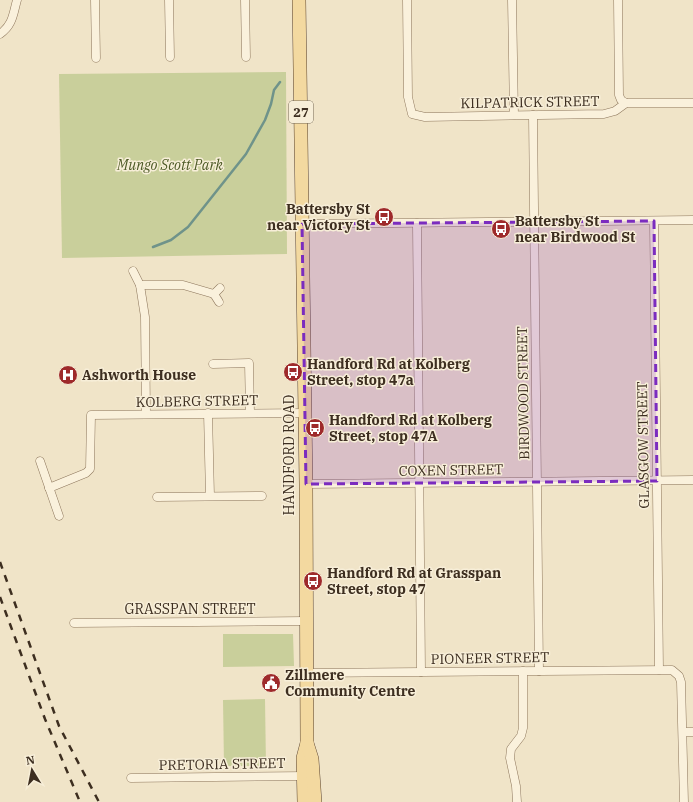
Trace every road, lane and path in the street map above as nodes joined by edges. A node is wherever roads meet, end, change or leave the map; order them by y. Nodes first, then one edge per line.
1 (17, 0) edge
2 (95, 0) edge
3 (169, 0) edge
4 (245, 0) edge
5 (299, 0) edge
6 (407, 0) edge
7 (512, 0) edge
8 (618, 0) edge
9 (0, 34) edge
10 (170, 57) dead end
11 (246, 57) dead end
12 (96, 58) dead end
13 (626, 103) junction
14 (693, 103) edge
15 (514, 115) junction
16 (533, 115) junction
17 (693, 220) edge
18 (654, 221) junction
19 (534, 222) junction
20 (418, 223) junction
21 (302, 224) junction
22 (133, 271) dead end
23 (140, 285) junction
24 (220, 288) dead end
25 (214, 294) junction
26 (219, 302) dead end
27 (213, 364) dead end
28 (208, 413) junction
29 (250, 413) junction
30 (305, 413) junction
31 (146, 414) junction
32 (40, 461) dead end
33 (693, 480) edge
34 (657, 481) junction
35 (537, 482) junction
36 (420, 483) junction
37 (306, 484) junction
38 (49, 488) junction
39 (210, 496) junction
40 (262, 496) dead end
41 (156, 497) dead end
42 (59, 516) dead end
43 (306, 621) junction
44 (74, 623) dead end
45 (659, 670) junction
46 (523, 671) junction
47 (539, 671) junction
48 (422, 672) junction
49 (306, 673) junction
50 (683, 732) junction
51 (693, 732) edge
52 (309, 776) junction
53 (131, 778) dead end
54 (304, 802) edge
55 (315, 802) edge
56 (516, 802) edge
57 (684, 802) edge

1 - 9 street
2 - 12 street
3 - 10 street
4 - 11 street
5 - 21 main road, HANDFORD ROAD / 27
6 - 15 street, KILPATRICK STREET
7 - 15 street
8 - 13 street
13 - 14 street, KILPATRICK STREET
13 - 16 street, KILPATRICK STREET
15 - 16 street, KILPATRICK STREET
16 - 19 street, BIRDWOOD STREET
17 - 18 street
18 - 19 street
18 - 34 street, GLASGOW STREET
19 - 20 street
19 - 35 street, BIRDWOOD STREET
20 - 21 street
20 - 36 street
21 - 30 main road, HANDFORD ROAD / 27
22 - 23 street
23 - 25 street
23 - 31 street
24 - 25 street
25 - 26 street
27 - 29 street
28 - 29 street, KOLBERG STREET
28 - 31 street, KOLBERG STREET
28 - 39 street
29 - 30 street, KOLBERG STREET
30 - 37 main road, HANDFORD ROAD / 27
31 - 38 street, KOLBERG STREET
32 - 38 street
33 - 34 street, COXEN STREET
34 - 35 street, COXEN STREET
34 - 45 street, GLASGOW STREET
35 - 36 street, COXEN STREET
35 - 47 street, BIRDWOOD STREET
36 - 37 street, COXEN STREET
36 - 48 street
37 - 43 main road, HANDFORD ROAD / 27
38 - 42 street
39 - 40 street
39 - 41 street
43 - 44 street, GRASSPAN STREET
43 - 49 main road, HANDFORD ROAD / 27
45 - 47 street, PIONEER STREET
45 - 50 street, PIONEER STREET
46 - 47 street, PIONEER STREET
46 - 48 street, PIONEER STREET
46 - 56 street
48 - 49 street, PIONEER STREET
49 - 52 main road, HANDFORD ROAD / 27
50 - 51 street
50 - 57 street
52 - 53 street, PRETORIA STREET
52 - 54 main road, HANDFORD ROAD / 27
52 - 55 main road, HANDFORD ROAD / 27

